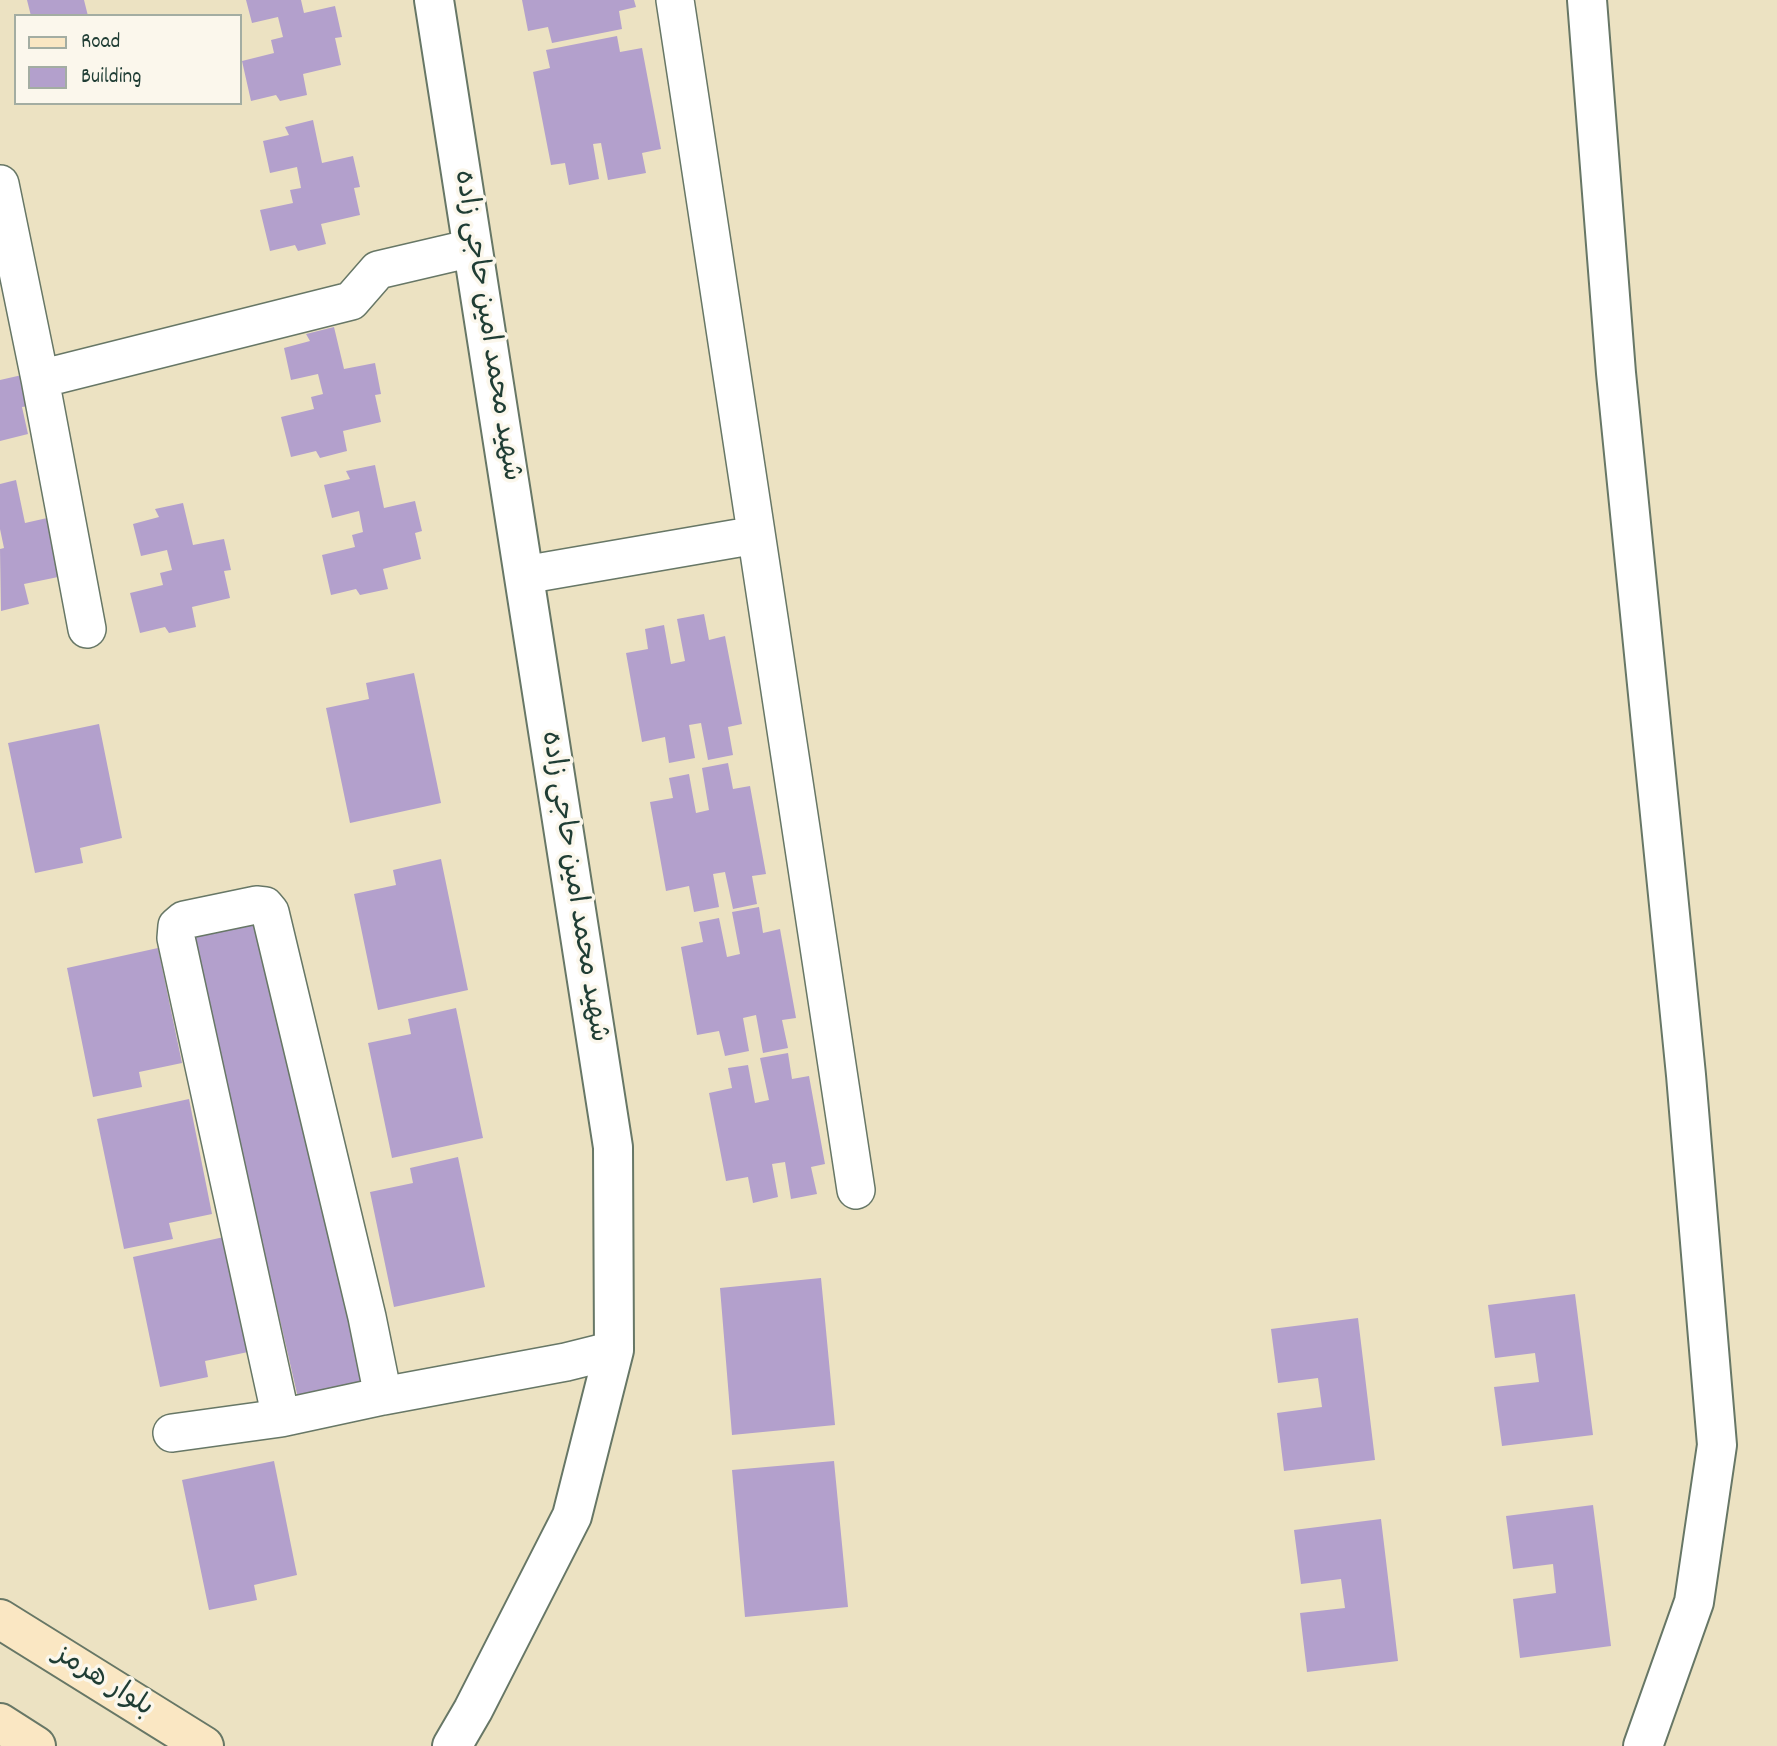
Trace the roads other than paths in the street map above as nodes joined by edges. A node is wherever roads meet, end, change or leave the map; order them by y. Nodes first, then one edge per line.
1 (434, 0) edge
2 (675, 0) edge
3 (1587, 0) edge
4 (0, 184) edge
5 (472, 248) junction
6 (40, 379) junction
7 (756, 535) junction
8 (524, 575) junction
9 (87, 629) dead end
10 (856, 1190) dead end
11 (614, 1350) junction
12 (383, 1396) junction
13 (281, 1418) junction
14 (172, 1433) dead end
15 (0, 1619) edge
16 (0, 1723) edge
17 (464, 1741) edge
18 (36, 1746) edge
19 (204, 1746) edge
20 (1643, 1746) edge

1 - 5 street, شهید محمد امین حاجی زاده
2 - 7 street
3 - 20 street
4 - 6 street
5 - 6 street
5 - 8 street, شهید محمد امین حاجی زاده
6 - 9 street
7 - 8 street
7 - 10 street
8 - 11 street, شهید محمد امین حاجی زاده
11 - 12 street
11 - 17 street, شهید محمد امین حاجی زاده
12 - 13 street
12 - 13 street
13 - 14 street
15 - 19 main road, بلوار هرمز
16 - 18 main road

